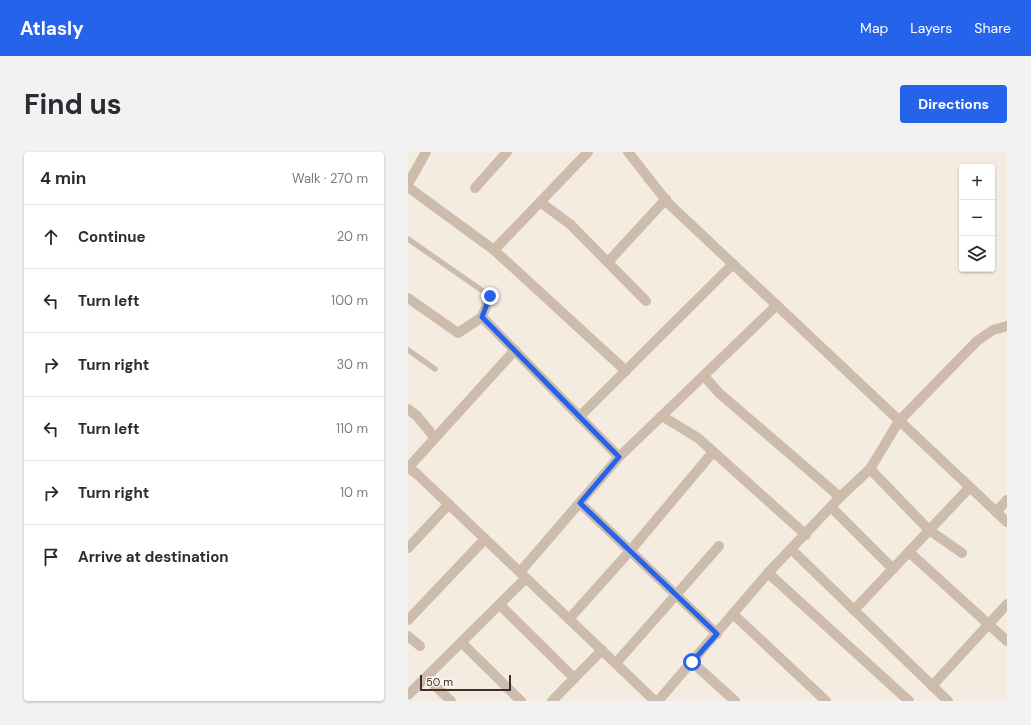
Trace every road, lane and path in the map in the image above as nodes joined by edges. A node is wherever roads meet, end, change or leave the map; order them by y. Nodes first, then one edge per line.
1 (426, 152) edge
2 (507, 152) edge
3 (588, 152) edge
4 (628, 152) edge
5 (408, 186) edge
6 (475, 188) dead end
7 (666, 199) junction
8 (540, 202) junction
9 (408, 239) edge
10 (494, 250) junction
11 (608, 262) junction
12 (733, 264) junction
13 (490, 296) joint
14 (408, 298) edge
15 (646, 301) dead end
16 (777, 305) junction
17 (482, 317) junction
18 (1007, 326) edge
19 (408, 350) edge
20 (514, 350) junction
21 (435, 369) dead end
22 (626, 371) junction
23 (704, 376) junction
24 (408, 409) edge
25 (662, 416) junction
26 (579, 417) junction
27 (899, 421) junction
28 (435, 438) junction
29 (713, 452) junction
30 (619, 457) junction
31 (408, 468) edge
32 (870, 470) junction
33 (970, 487) junction
34 (840, 497) junction
35 (1007, 500) edge
36 (580, 503) junction
37 (449, 504) junction
38 (831, 507) junction
39 (996, 512) junction
40 (1007, 522) edge
41 (929, 530) junction
42 (806, 535) junction
43 (485, 539) junction
44 (719, 546) dead end
45 (408, 548) edge
46 (792, 549) junction
47 (630, 551) junction
48 (908, 552) junction
49 (962, 554) dead end
50 (893, 569) junction
51 (768, 573) junction
52 (523, 575) junction
53 (677, 594) junction
54 (1007, 604) edge
55 (500, 605) junction
56 (854, 610) junction
57 (733, 614) junction
58 (569, 618) junction
59 (408, 620) edge
60 (988, 624) junction
61 (717, 634) junction
62 (408, 636) edge
63 (1007, 641) edge
64 (462, 643) junction
65 (420, 646) dead end
66 (602, 650) junction
67 (692, 662) junction
68 (616, 663) junction
69 (427, 678) junction
70 (574, 678) junction
71 (932, 686) junction
72 (408, 695) edge
73 (450, 701) edge
74 (521, 701) edge
75 (552, 701) edge
76 (654, 701) edge
77 (658, 701) edge
78 (735, 701) edge
79 (826, 701) edge
80 (910, 701) edge
81 (948, 701) edge

1 - 5 street
2 - 6 street
3 - 8 street
4 - 7 street
5 - 10 street
7 - 11 street
7 - 12 street
8 - 10 street
8 - 11 street
9 - 13 lane
10 - 22 street
11 - 15 street
12 - 16 street
12 - 22 street
13 - 17 street
14 - 17 street
16 - 23 street
16 - 27 street
17 - 20 street
18 - 27 street
19 - 21 lane
20 - 26 street
20 - 28 street
22 - 26 street
23 - 25 street
23 - 34 street
24 - 28 street
25 - 29 street
25 - 30 street
26 - 30 street
27 - 32 street
27 - 33 street
28 - 31 street
29 - 42 street
29 - 47 street
30 - 36 street
31 - 37 street
32 - 34 street
32 - 41 street
33 - 39 street
33 - 41 street
34 - 38 street
35 - 39 street
36 - 47 street
36 - 52 street
37 - 43 street
37 - 45 street
38 - 42 street
38 - 50 street
39 - 40 street
41 - 48 street
41 - 49 street
42 - 46 street
43 - 52 street
43 - 59 street
44 - 53 street
46 - 51 street
46 - 56 street
47 - 53 street
47 - 58 street
48 - 50 street
48 - 60 street
50 - 56 street
51 - 57 street
51 - 80 street
52 - 55 street
52 - 58 street
53 - 61 street
53 - 68 street
54 - 60 street
55 - 64 street
55 - 70 street
56 - 71 street
57 - 61 street
57 - 79 street
58 - 66 street
60 - 63 street
60 - 71 street
61 - 67 street
62 - 65 street
64 - 69 street
64 - 74 street
66 - 68 street
66 - 70 street
67 - 77 street
67 - 78 street
68 - 76 street
69 - 72 street
69 - 73 street
70 - 75 street
71 - 81 street

